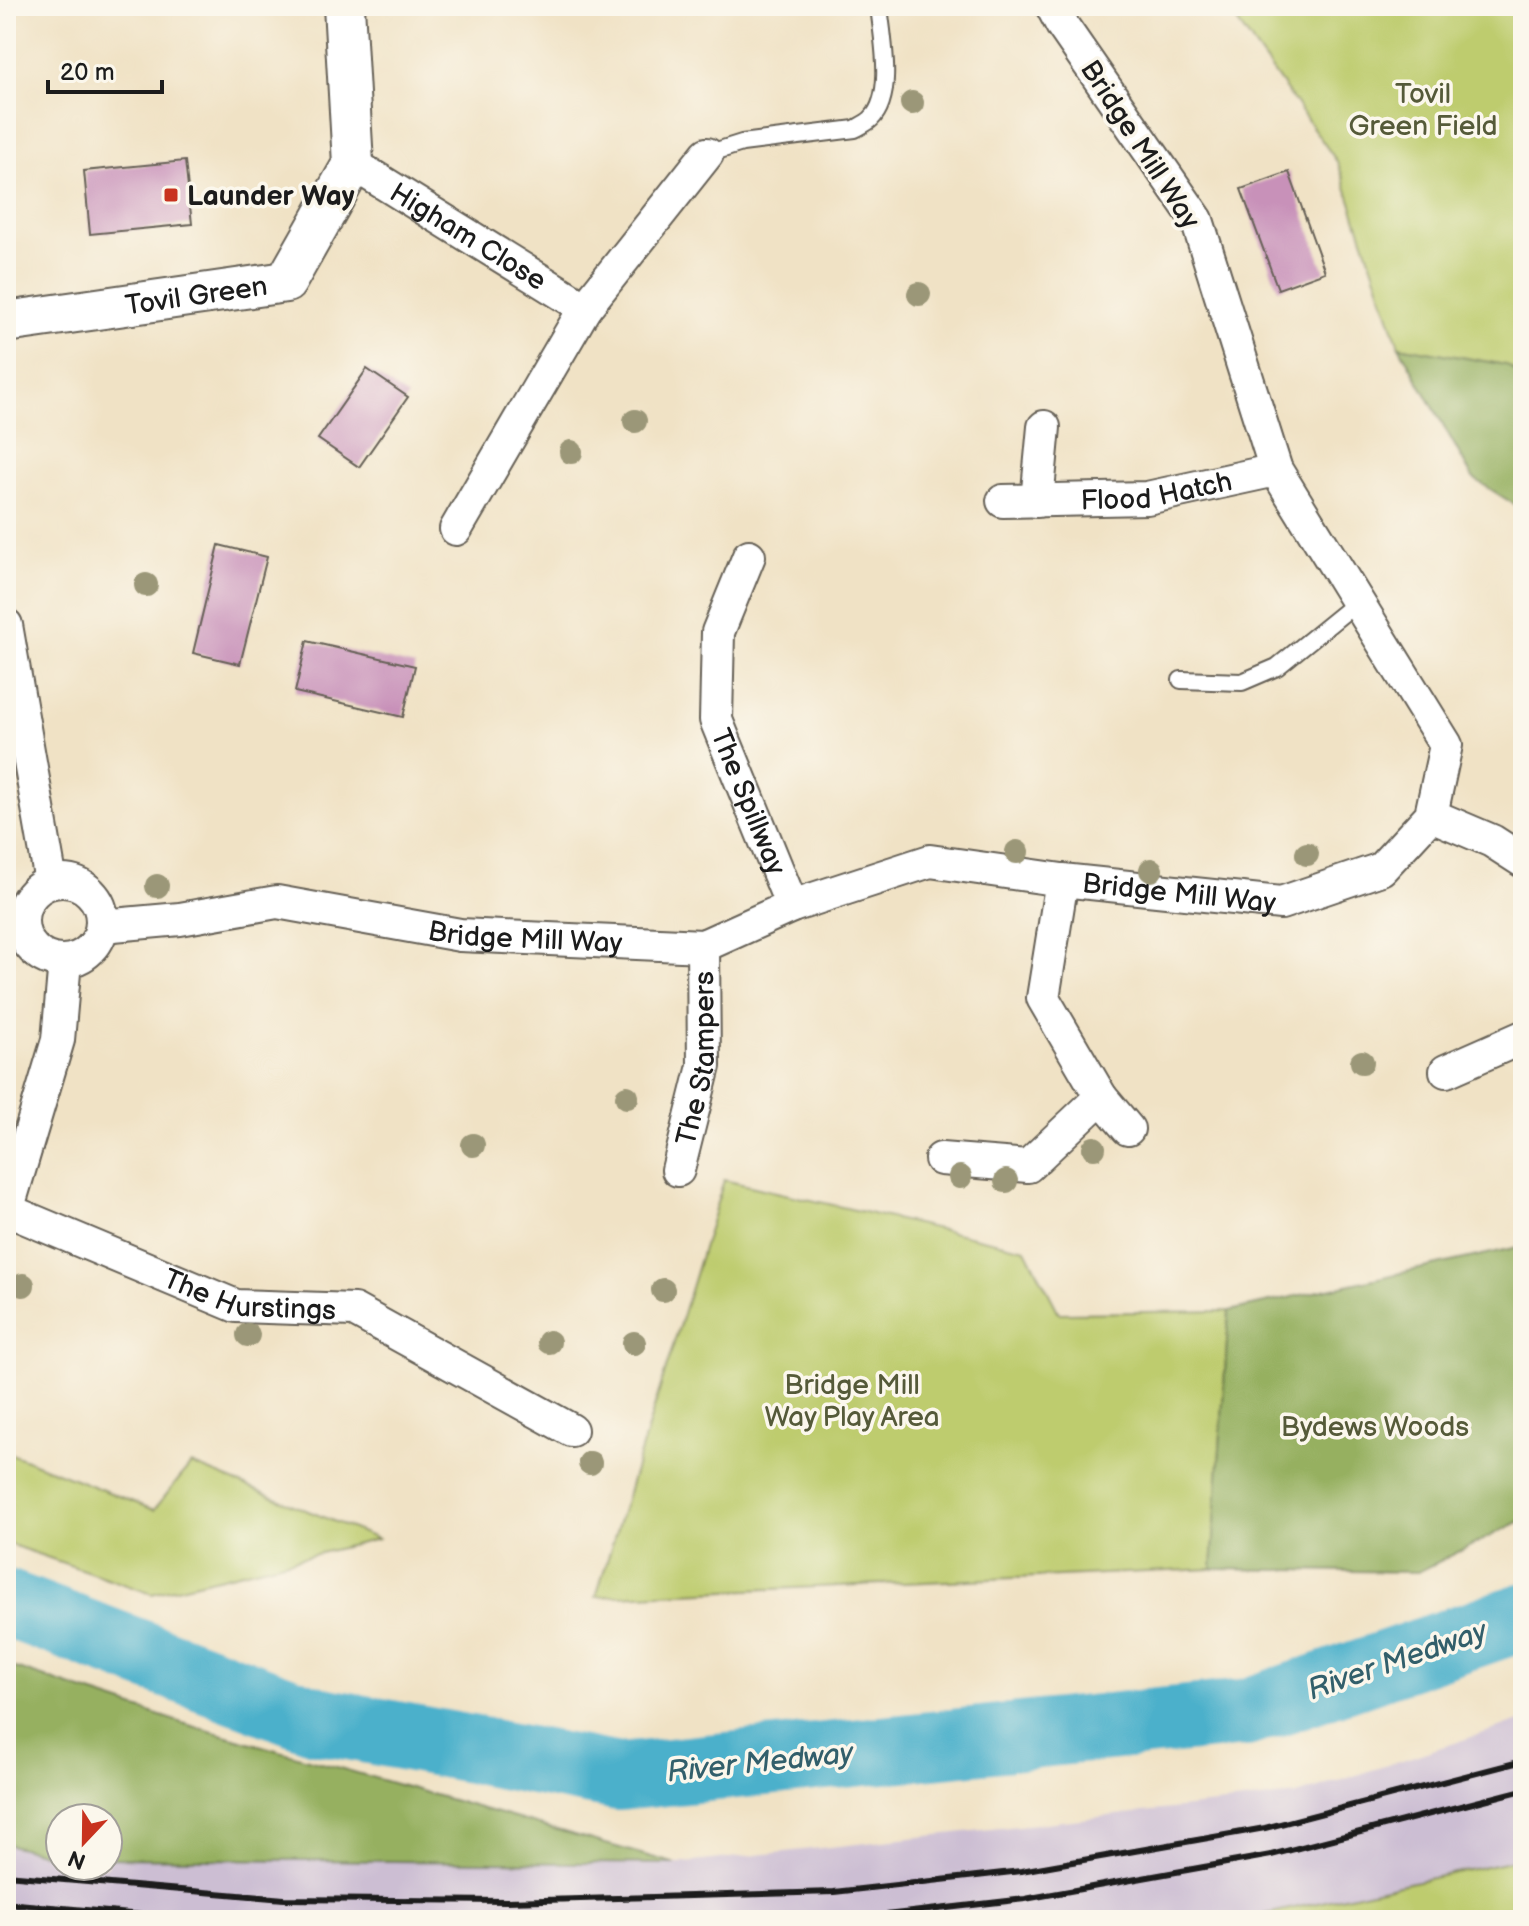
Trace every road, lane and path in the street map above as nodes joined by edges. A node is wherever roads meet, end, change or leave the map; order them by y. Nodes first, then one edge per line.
1 (344, 6) edge
2 (879, 6) edge
3 (1052, 6) edge
4 (707, 154) joint
5 (353, 164) junction
6 (585, 308) junction
7 (6, 322) edge
8 (1044, 427) dead end
9 (1276, 470) junction
10 (1003, 501) dead end
11 (1037, 501) junction
12 (456, 529) dead end
13 (749, 556) dead end
14 (1357, 602) junction
15 (6, 625) edge
16 (1181, 680) dead end
17 (1431, 815) junction
18 (1523, 861) edge
19 (1062, 880) junction
20 (51, 882) junction
21 (792, 906) junction
22 (14, 922) edge
23 (102, 926) junction
24 (703, 946) junction
25 (65, 961) junction
26 (1523, 1037) edge
27 (1446, 1071) dead end
28 (1101, 1097) junction
29 (1128, 1129) dead end
30 (941, 1159) dead end
31 (678, 1170) dead end
32 (7, 1212) edge
33 (571, 1430) dead end

1 - 5 street
2 - 4 lane
3 - 9 street, Bridge Mill Way
4 - 6 street
5 - 6 street, Higham Close
5 - 7 street, Tovil Green
6 - 12 street
8 - 11 street, Flood Hatch
9 - 11 street, Flood Hatch
9 - 14 street, Bridge Mill Way
10 - 11 street, Flood Hatch
13 - 21 street, The Spillway
14 - 16 lane
14 - 17 street, Bridge Mill Way
15 - 20 street
17 - 18 street
17 - 19 street, Bridge Mill Way
19 - 21 street, Bridge Mill Way
19 - 28 street
20 - 22 street
20 - 23 street
21 - 24 street, Bridge Mill Way
22 - 25 street
23 - 24 street, Bridge Mill Way
23 - 25 street
24 - 31 street, The Stampers
25 - 32 street
26 - 27 street
28 - 29 street
28 - 30 street
32 - 33 street, The Hurstings

